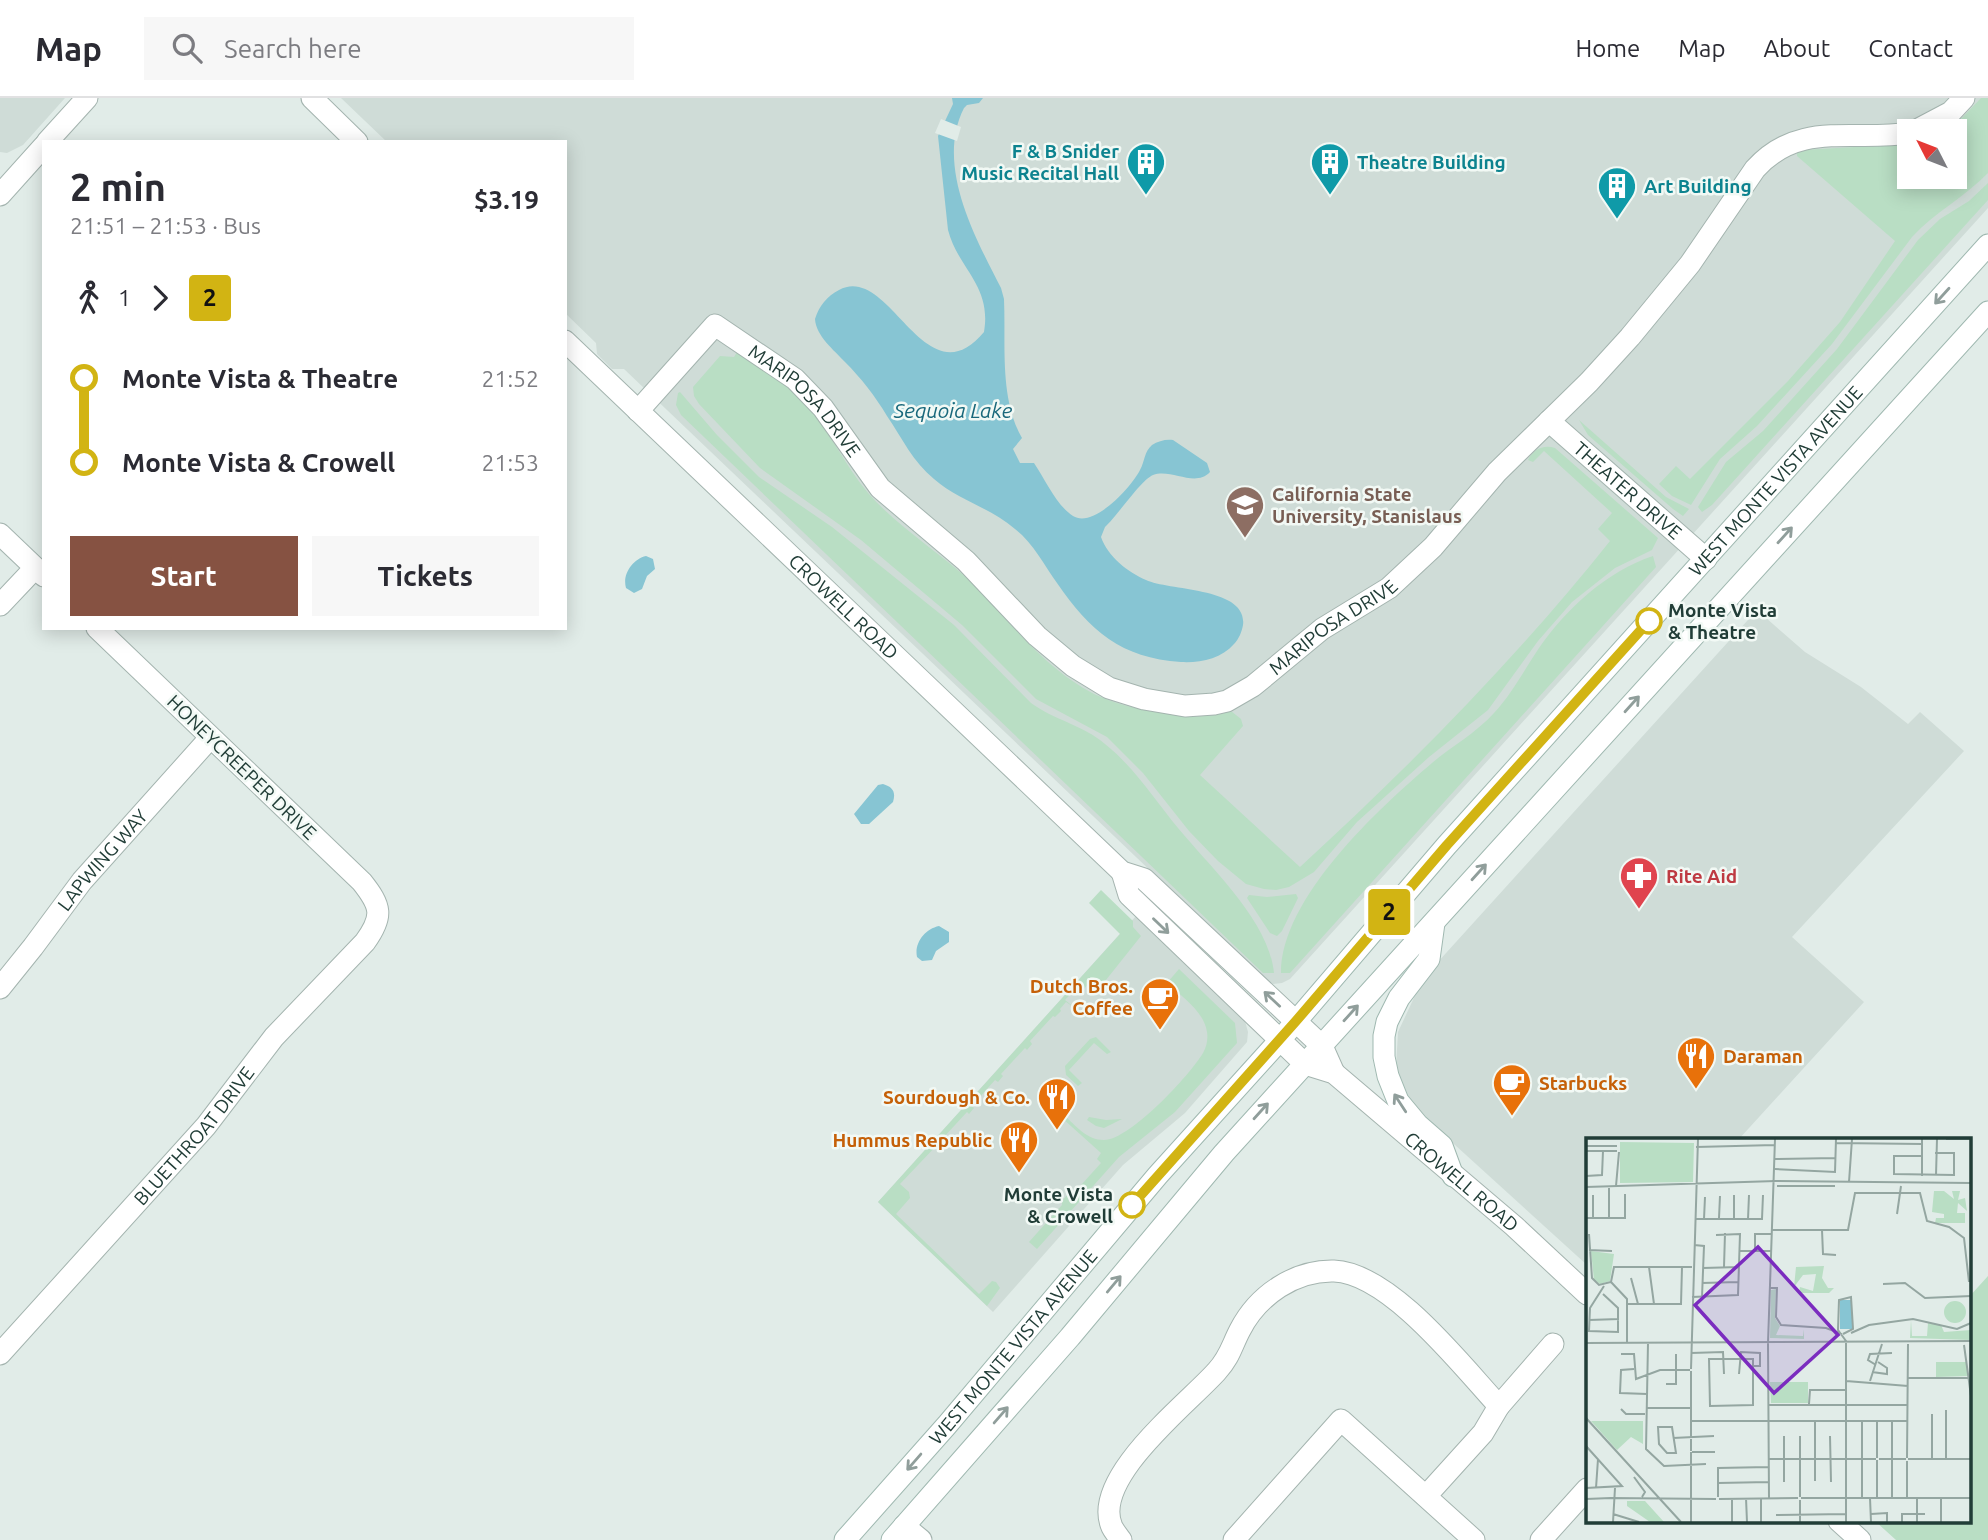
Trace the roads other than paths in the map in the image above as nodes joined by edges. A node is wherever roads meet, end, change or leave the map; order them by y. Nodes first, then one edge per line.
1 (87, 98) edge
2 (312, 98) edge
3 (1949, 98) edge
4 (1964, 98) edge
5 (1938, 118) joint
6 (1897, 133) edge
7 (49, 140) edge
8 (355, 140) edge
9 (42, 148) edge
10 (2, 189) edge
11 (1988, 245) edge
12 (1988, 312) edge
13 (567, 343) edge
14 (638, 411) junction
15 (1549, 421) junction
16 (0, 534) edge
17 (1706, 559) junction
18 (39, 572) edge
19 (0, 605) edge
20 (99, 630) edge
21 (210, 738) junction
22 (1122, 872) junction
23 (379, 911) joint
24 (1434, 923) junction
25 (0, 988) edge
26 (1296, 1021) junction
27 (1280, 1040) junction
28 (1322, 1046) junction
29 (1305, 1064) junction
30 (1334, 1073) junction
31 (1453, 1176) junction
32 (1586, 1293) edge
33 (1553, 1344) dead end
34 (0, 1354) edge
35 (1499, 1406) junction
36 (1586, 1490) edge
37 (1426, 1496) junction
38 (1840, 1522) edge
39 (898, 1533) edge
40 (845, 1540) edge
41 (921, 1540) edge
42 (1121, 1540) edge
43 (1234, 1540) edge
44 (1475, 1540) edge
45 (1541, 1540) edge
46 (1860, 1540) edge

1 - 7 street
2 - 8 street
3 - 5 street
4 - 5 street
6 - 15 street, MARIPOSA DRIVE
9 - 10 street
11 -> 17 street, WEST MONTE VISTA AVENUE
24 -> 12 street, WEST MONTE VISTA AVENUE
13 - 14 street, CROWELL ROAD
14 - 15 street, MARIPOSA DRIVE
14 - 22 street, CROWELL ROAD
15 - 17 street, THEATER DRIVE
16 - 18 street
17 - 26 street, WEST MONTE VISTA AVENUE
18 - 19 street
20 - 21 street, HONEYCREEPER DRIVE
21 - 23 street, HONEYCREEPER DRIVE
21 - 25 street, LAPWING WAY
26 -> 22 street, CROWELL ROAD
22 -> 27 street, CROWELL ROAD
23 - 34 street, BLUETHROAT DRIVE
28 -> 24 street, WEST MONTE VISTA AVENUE
31 -> 24 street
26 - 27 street, WEST MONTE VISTA AVENUE
26 - 28 street, CROWELL ROAD
27 - 29 street, CROWELL ROAD
27 -> 40 street, WEST MONTE VISTA AVENUE
28 - 29 street, WEST MONTE VISTA AVENUE
28 - 30 street, CROWELL ROAD
29 - 30 street, CROWELL ROAD
39 -> 29 street, WEST MONTE VISTA AVENUE
30 - 31 street, CROWELL ROAD
31 - 32 street, CROWELL ROAD
33 - 35 street
35 - 37 street
35 - 42 street
36 - 45 street
37 - 43 street
37 - 44 street
38 - 46 street
39 - 41 street

